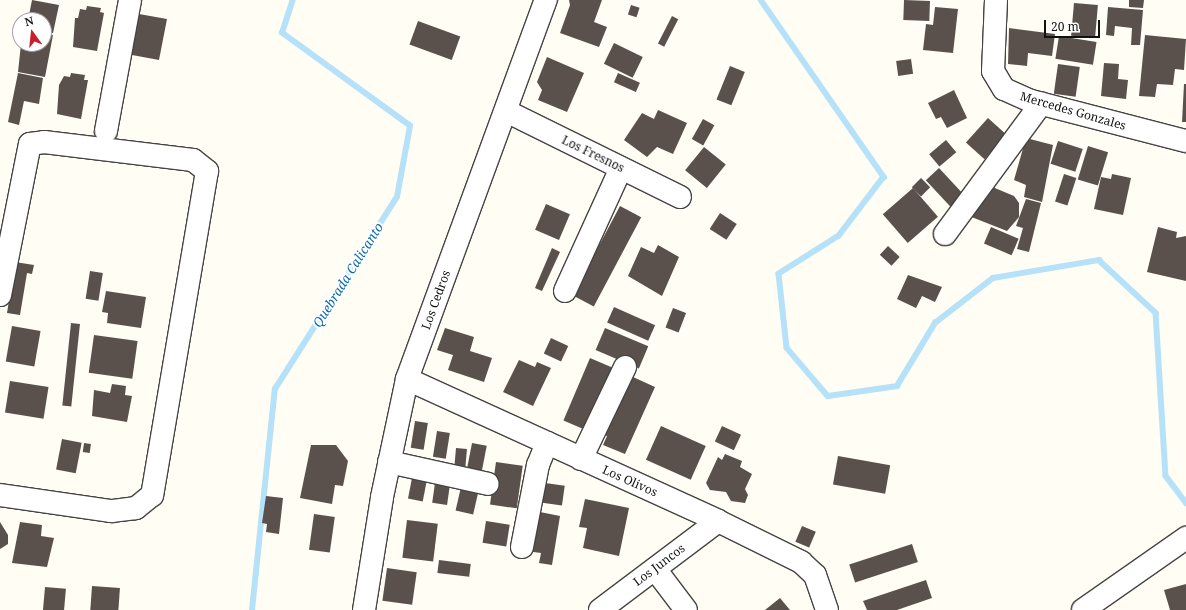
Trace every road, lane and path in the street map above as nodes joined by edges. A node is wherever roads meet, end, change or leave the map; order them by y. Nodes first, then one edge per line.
1 (130, 0) edge
2 (546, 0) edge
3 (996, 0) edge
4 (1041, 104) junction
5 (506, 111) junction
6 (106, 131) dead end
7 (1186, 141) edge
8 (621, 168) junction
9 (680, 197) dead end
10 (945, 234) dead end
11 (565, 291) dead end
12 (0, 295) edge
13 (625, 367) dead end
14 (407, 379) junction
15 (547, 443) junction
16 (580, 459) junction
17 (389, 462) junction
18 (488, 484) dead end
19 (0, 495) edge
20 (718, 521) junction
21 (1186, 538) edge
22 (522, 548) dead end
23 (655, 569) junction
24 (364, 610) edge
25 (600, 610) edge
26 (686, 610) edge
27 (827, 610) edge
28 (1083, 610) edge

1 - 6 street
2 - 5 street, Los Cedros
3 - 4 street, Mercedes Gonzales
4 - 7 street, Mercedes Gonzales
4 - 10 street
5 - 8 street, Los Fresnos
5 - 14 street, Los Cedros
8 - 9 street, Los Fresnos
8 - 11 street
12 - 19 street
13 - 16 street
14 - 15 street, Los Olivos
14 - 17 street, Los Cedros
15 - 16 street, Los Olivos
15 - 22 street
16 - 20 street, Los Olivos
17 - 18 street
17 - 24 street, Los Cedros
20 - 23 street, Los Juncos
20 - 27 street, Los Olivos
21 - 28 street
23 - 25 street, Los Juncos
23 - 26 street

